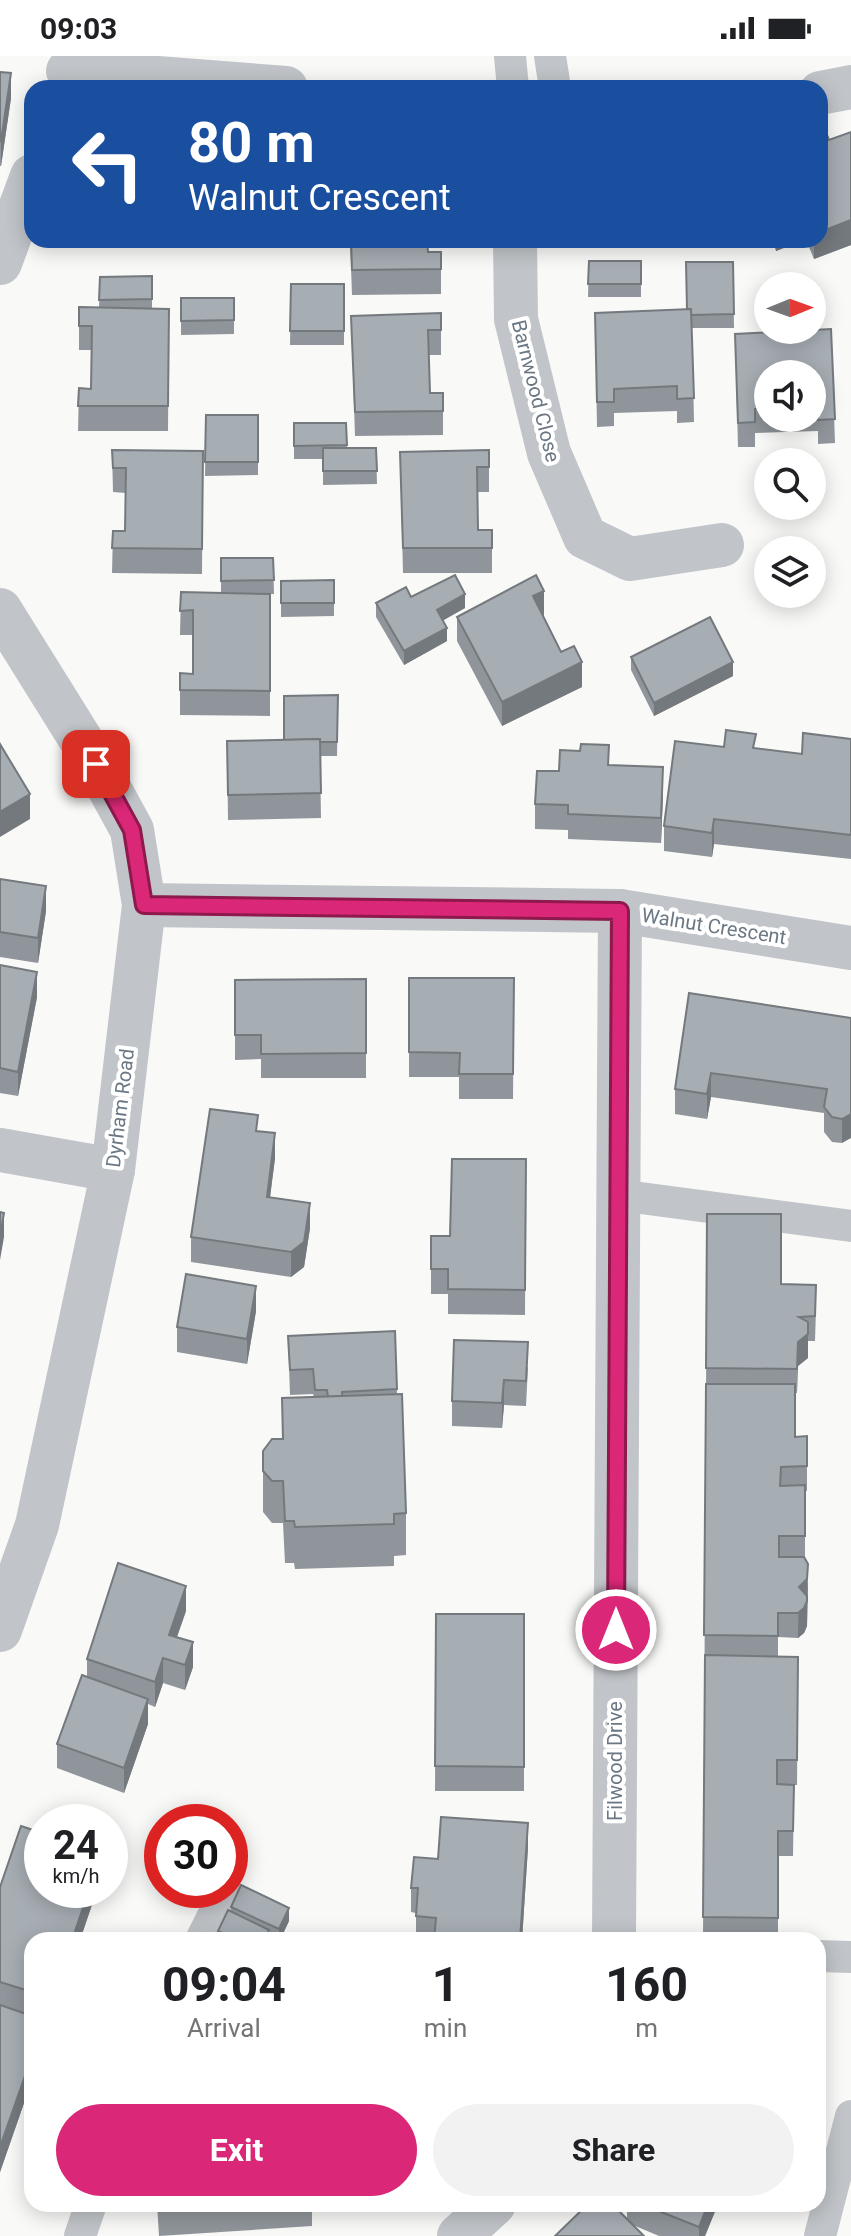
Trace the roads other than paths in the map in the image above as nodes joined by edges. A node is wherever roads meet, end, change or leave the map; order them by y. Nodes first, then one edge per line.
1 (510, 56) edge
2 (550, 56) edge
3 (66, 72) edge
4 (176, 80) edge
5 (512, 80) edge
6 (554, 80) edge
7 (851, 87) edge
8 (828, 91) edge
9 (24, 198) edge
10 (515, 248) edge
11 (0, 263) edge
12 (722, 545) dead end
13 (0, 610) edge
14 (144, 905) junction
15 (620, 911) junction
16 (851, 948) edge
17 (0, 1150) edge
18 (113, 1170) junction
19 (618, 1195) junction
20 (851, 1226) edge
21 (0, 1630) edge
22 (217, 1908) edge
23 (205, 1932) edge
24 (614, 1932) edge
25 (826, 1956) edge
26 (851, 1957) edge
27 (851, 2116) edge
28 (88, 2212) edge
29 (485, 2212) edge
30 (80, 2236) edge
31 (459, 2236) edge
32 (820, 2236) edge

1 - 5 lane
2 - 6 lane
3 - 4 street
7 - 8 street
9 - 11 street
10 - 12 street, Barnwood Close
13 - 14 street, Dyrham Road
14 - 15 street, Walnut Crescent
14 - 18 street, Dyrham Road
15 - 16 street, Walnut Crescent
15 - 19 street, Filwood Drive
17 - 18 street
18 - 21 street, Dyrham Road
19 - 20 lane
19 - 24 street, Filwood Drive
22 - 23 lane
25 - 26 lane
27 - 32 lane
28 - 30 lane
29 - 31 street

